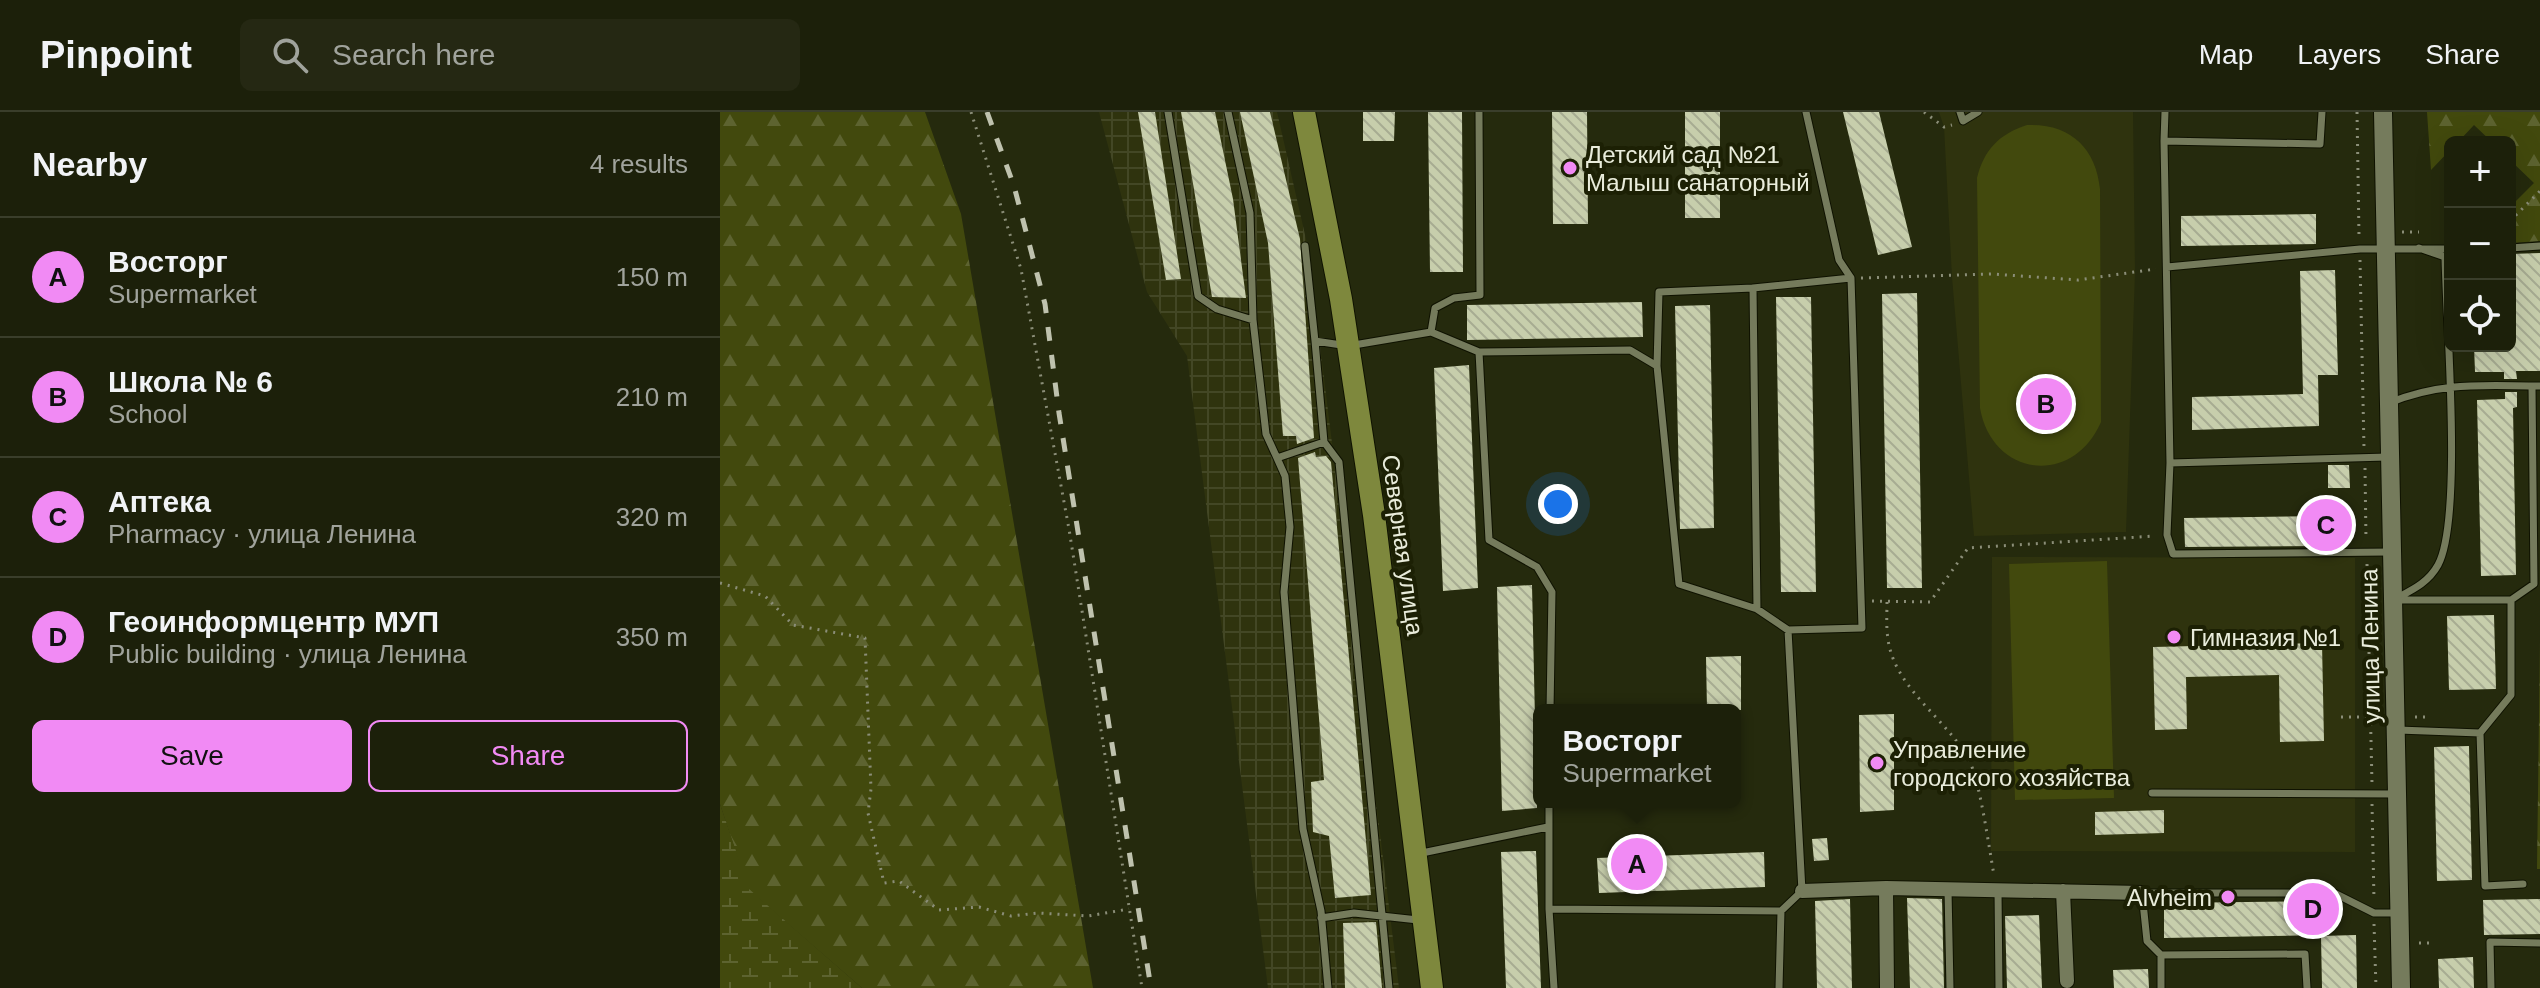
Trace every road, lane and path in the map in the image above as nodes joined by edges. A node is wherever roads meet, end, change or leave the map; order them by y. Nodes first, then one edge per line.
1 (971, 112) edge
2 (1168, 112) edge
3 (1228, 112) edge
4 (1304, 112) edge
5 (1479, 112) edge
6 (1806, 112) edge
7 (1924, 112) edge
8 (1960, 112) edge
9 (1978, 112) edge
10 (2165, 112) edge
11 (2322, 112) edge
12 (2357, 112) edge
13 (2383, 112) edge
14 (1963, 121) junction
15 (2164, 141) junction
16 (2540, 191) edge
17 (2516, 215) edge
18 (2359, 231) junction
19 (2372, 231) dead end
20 (2402, 232) dead end
21 (2419, 232) dead end
22 (1305, 246) dead end
23 (2540, 246) edge
24 (2419, 248) junction
25 (2516, 248) edge
26 (2360, 249) junction
27 (2444, 249) edge
28 (2386, 250) junction
29 (2167, 267) junction
30 (1851, 278) junction
31 (1753, 288) junction
32 (1253, 320) junction
33 (1431, 332) junction
34 (1315, 341) junction
35 (1348, 346) junction
36 (1479, 352) junction
37 (1657, 366) junction
38 (2448, 385) junction
39 (2536, 386) edge
40 (2389, 403) junction
41 (1324, 442) junction
42 (2364, 457) junction
43 (2390, 457) junction
44 (1277, 458) junction
45 (2170, 463) junction
46 (2167, 535) junction
47 (2392, 552) junction
48 (2366, 553) junction
49 (720, 583) edge
50 (2393, 600) junction
51 (2511, 600) junction
52 (1861, 601) junction
53 (1887, 602) junction
54 (1757, 609) junction
55 (1788, 630) junction
56 (1550, 704) edge
57 (2341, 717) dead end
58 (2370, 717) junction
59 (2377, 717) dead end
60 (2415, 717) dead end
61 (2427, 717) dead end
62 (2395, 730) junction
63 (2480, 733) junction
64 (2152, 793) dead end
65 (2372, 794) junction
66 (2397, 795) junction
67 (1549, 808) edge
68 (1548, 827) junction
69 (1417, 854) junction
70 (2523, 884) dead end
71 (1886, 888) junction
72 (1948, 890) junction
73 (1998, 890) junction
74 (1802, 891) junction
75 (2063, 891) junction
76 (2142, 893) junction
77 (1129, 909) junction
78 (1549, 909) junction
79 (1781, 911) junction
80 (2374, 913) junction
81 (2399, 913) junction
82 (1382, 914) junction
83 (1321, 918) junction
84 (1424, 921) junction
85 (2375, 943) junction
86 (2384, 943) dead end
87 (2419, 943) dead end
88 (2431, 943) dead end
89 (2540, 943) edge
90 (2161, 955) junction
91 (2067, 981) dead end
92 (1142, 988) edge
93 (1328, 988) edge
94 (1389, 988) edge
95 (1432, 988) edge
96 (1554, 988) edge
97 (1779, 988) edge
98 (1887, 988) edge
99 (1950, 988) edge
100 (1999, 988) edge
101 (2161, 988) edge
102 (2307, 988) edge
103 (2376, 988) edge
104 (2401, 988) edge
105 (2491, 988) edge

1 - 77 path
2 - 32 lane
3 - 32 lane
4 - 35 main road, Северная улица
5 - 33 lane
6 - 30 lane
7 - 14 path
8 - 14 lane
9 - 14 lane
10 - 15 lane
11 - 15 lane
12 - 18 path
13 - 28 street, улица Ленина
15 - 29 lane
16 - 17 path
18 - 19 path
18 - 26 path
20 - 21 path
22 - 34 lane
23 - 25 lane
24 - 27 lane
24 - 28 lane
24 - 38 lane
26 - 28 lane
26 - 29 lane
26 - 42 path
28 - 40 street, улица Ленина
29 - 30 path
29 - 45 lane
30 - 31 lane
30 - 52 lane
31 - 37 lane
31 - 54 lane
32 - 44 lane
33 - 35 lane
33 - 36 lane
34 - 35 lane
34 - 41 lane
35 - 69 main road, Северная улица
36 - 37 lane
36 - 56 lane
37 - 54 lane
38 - 39 lane
38 - 40 lane
38 - 50 lane
39 - 51 lane
40 - 43 street, улица Ленина
41 - 44 lane
41 - 82 lane
42 - 43 lane
42 - 45 lane
42 - 48 path
43 - 47 street, улица Ленина
44 - 83 lane
45 - 46 lane
46 - 48 lane
46 - 53 path
47 - 48 lane
47 - 50 street, улица Ленина
48 - 58 path
49 - 77 path
50 - 51 lane
50 - 62 street, улица Ленина
51 - 63 lane
52 - 53 path
52 - 55 lane
53 - 73 path
54 - 55 lane
55 - 74 lane
57 - 58 path
58 - 59 path
58 - 65 path
60 - 61 path
62 - 63 lane
62 - 66 street, улица Ленина
63 - 70 lane
64 - 65 lane
65 - 66 lane
65 - 80 path
66 - 81 street, улица Ленина
67 - 68 lane
68 - 69 lane
68 - 78 lane
69 - 84 main road, Северная улица
71 - 72 street
71 - 74 street
71 - 98 street
72 - 73 street
72 - 99 lane
73 - 75 street
73 - 100 lane
74 - 79 lane
75 - 76 street
75 - 91 street
76 - 80 lane
76 - 90 lane
77 - 92 path
78 - 79 lane
78 - 96 lane
79 - 97 lane
80 - 81 lane
80 - 85 path
81 - 104 street, улица Ленина
82 - 83 lane
82 - 84 lane
82 - 94 lane
83 - 93 lane
84 - 95 main road, Северная улица
85 - 86 path
85 - 103 path
87 - 88 path
89 - 105 lane
90 - 101 lane
90 - 102 lane

